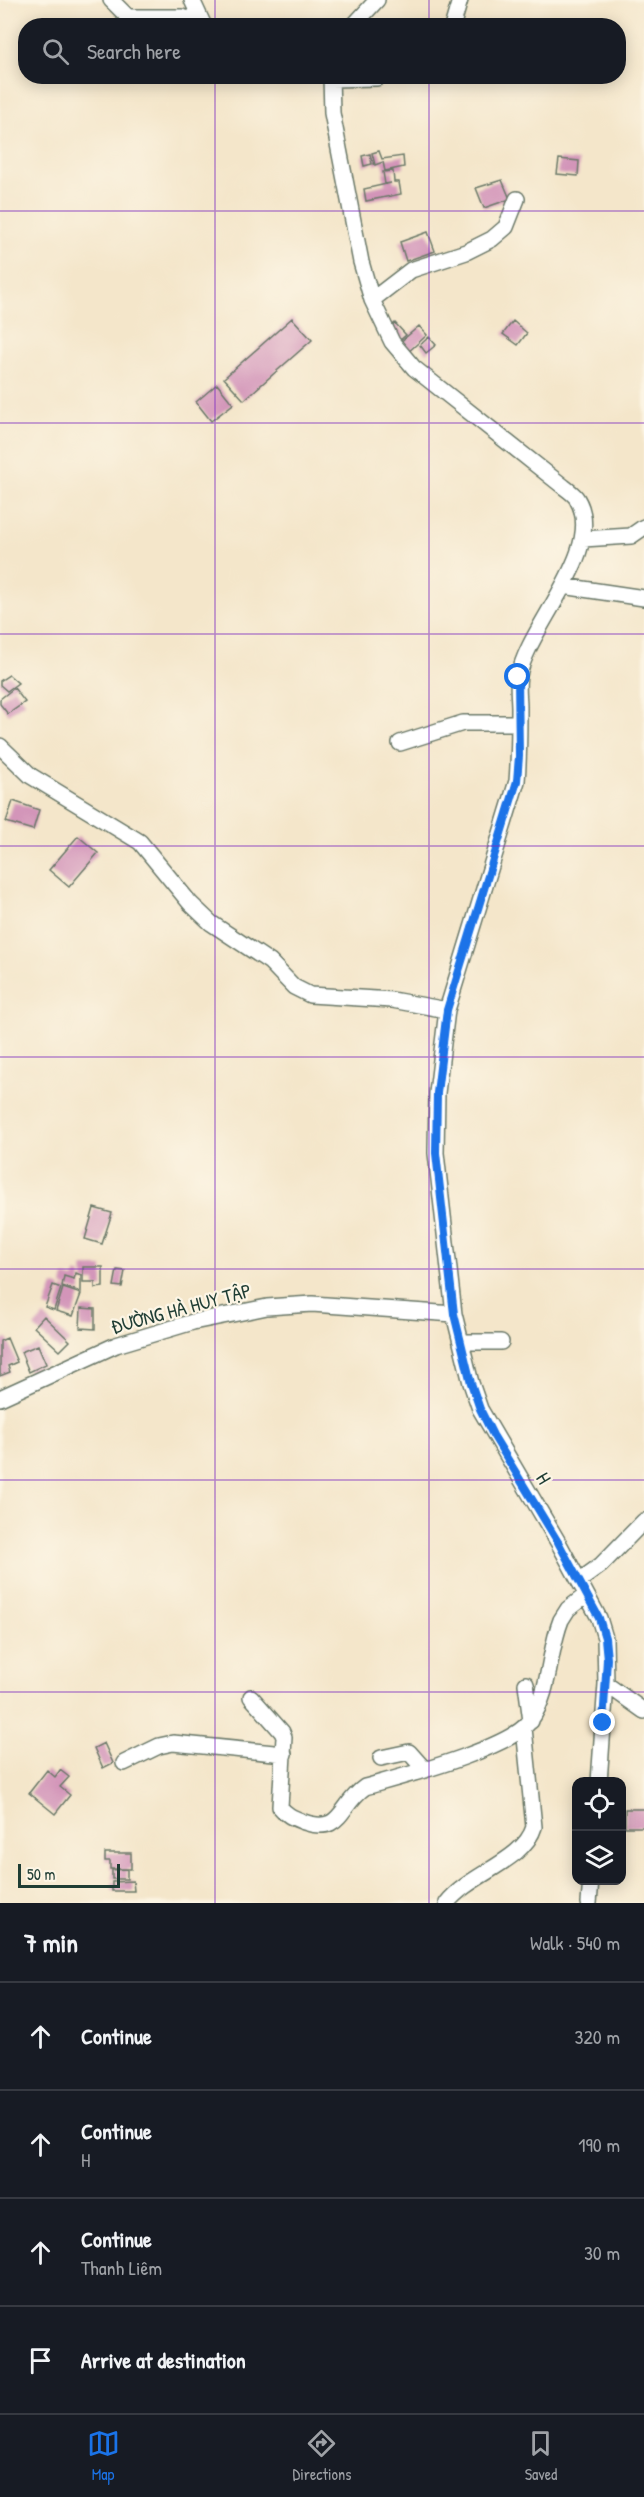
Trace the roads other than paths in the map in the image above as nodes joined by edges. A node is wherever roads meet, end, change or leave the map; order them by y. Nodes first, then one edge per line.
1 (111, 0) edge
2 (192, 0) edge
3 (377, 0) edge
4 (460, 0) edge
5 (123, 18) edge
6 (168, 18) edge
7 (185, 18) edge
8 (200, 18) edge
9 (360, 18) edge
10 (455, 18) edge
11 (331, 84) edge
12 (517, 199) dead end
13 (372, 300) junction
14 (644, 527) edge
15 (583, 538) junction
16 (563, 586) junction
17 (644, 598) edge
18 (519, 723) junction
19 (400, 743) dead end
20 (0, 746) edge
21 (447, 1010) junction
22 (454, 1314) junction
23 (461, 1342) junction
24 (501, 1342) dead end
25 (0, 1398) edge
26 (644, 1521) edge
27 (582, 1588) junction
28 (606, 1683) junction
29 (526, 1684) dead end
30 (251, 1697) dead end
31 (644, 1711) edge
32 (527, 1724) junction
33 (284, 1754) junction
34 (381, 1758) dead end
35 (124, 1762) dead end
36 (425, 1770) junction
37 (598, 1777) edge
38 (591, 1885) edge
39 (447, 1903) edge
40 (590, 1903) edge

1 - 5 street
2 - 8 street
3 - 9 street
4 - 10 street
6 - 7 street
11 - 13 street
12 - 13 street
13 - 15 street
14 - 15 street
15 - 16 street, H
16 - 17 street
16 - 18 street, H
18 - 19 street
18 - 21 street, H
20 - 21 street
21 - 22 street, H
22 - 23 street, H
22 - 25 street, ĐƯỜNG HÀ HUY TẬP
23 - 24 street
23 - 27 street, H
26 - 27 street
27 - 28 street, H
27 - 32 street
28 - 31 street
28 - 37 street, H
29 - 32 street
30 - 33 street
32 - 36 street
32 - 39 street
33 - 35 street
33 - 36 street
34 - 36 street
38 - 40 street

